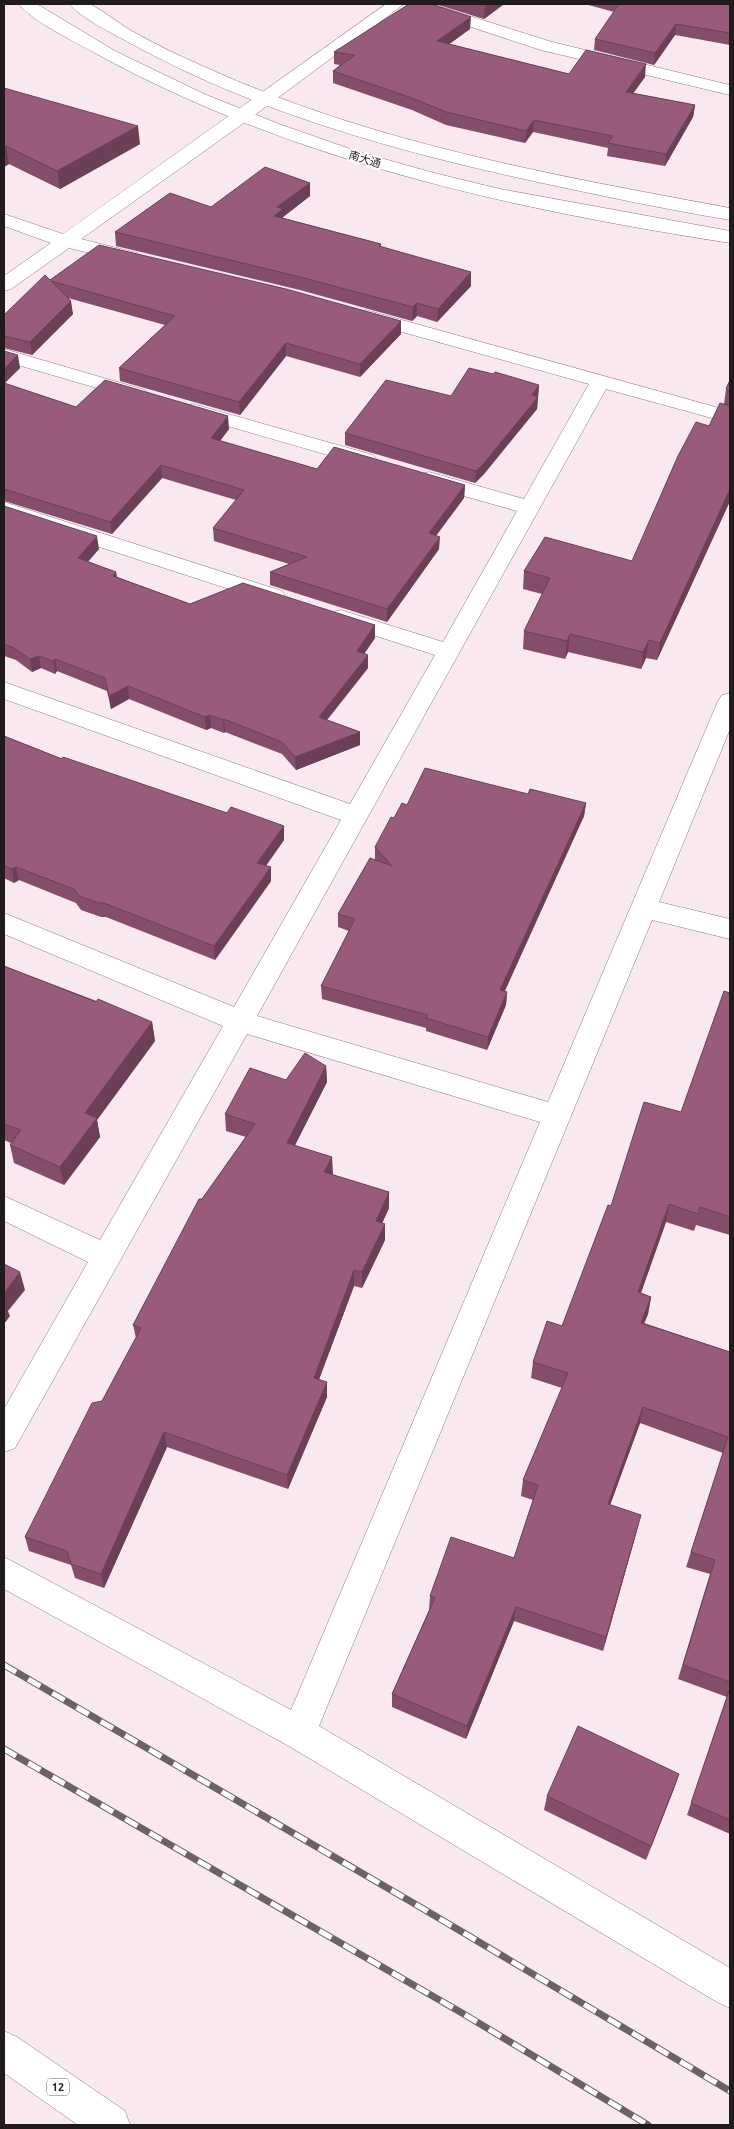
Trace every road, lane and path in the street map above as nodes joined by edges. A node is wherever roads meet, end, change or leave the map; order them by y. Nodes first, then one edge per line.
1 (28, 4) edge
2 (78, 4) edge
3 (396, 4) edge
4 (416, 4) edge
5 (730, 90) edge
6 (266, 99) junction
7 (242, 116) junction
8 (730, 214) edge
9 (4, 220) edge
10 (730, 237) edge
11 (65, 241) junction
12 (144, 260) edge
13 (4, 285) edge
14 (348, 311) edge
15 (4, 355) edge
16 (600, 382) junction
17 (730, 417) edge
18 (530, 508) junction
19 (4, 509) edge
20 (297, 604) edge
21 (326, 613) edge
22 (449, 652) junction
23 (4, 690) edge
24 (730, 701) edge
25 (356, 816) junction
26 (643, 908) junction
27 (4, 923) edge
28 (730, 929) edge
29 (239, 1021) junction
30 (556, 1116) junction
31 (4, 1208) edge
32 (106, 1257) junction
33 (4, 1438) edge
34 (4, 1572) edge
35 (299, 1733) junction
36 (730, 1989) edge
37 (4, 2050) edge
38 (112, 2125) edge

1 - 7 main road, 南大通
2 - 6 main road, 南大通
3 - 6 main road
4 - 5 main road
6 - 7 main road
6 - 8 main road, 南大通
7 - 10 main road, 南大通
7 - 11 main road
9 - 11 main road
11 - 12 main road
11 - 13 main road
14 - 16 main road
15 - 18 main road
16 - 17 main road
16 - 18 main road
18 - 22 main road
19 - 20 main road
21 - 22 main road
22 - 25 main road
23 - 25 main road
24 - 26 main road
25 - 29 main road
26 - 28 main road
26 - 30 main road
27 - 29 main road
29 - 30 main road
29 - 32 main road
30 - 35 main road
31 - 32 main road
32 - 33 main road
34 - 35 main road
35 - 36 main road
37 - 38 main road, 12

